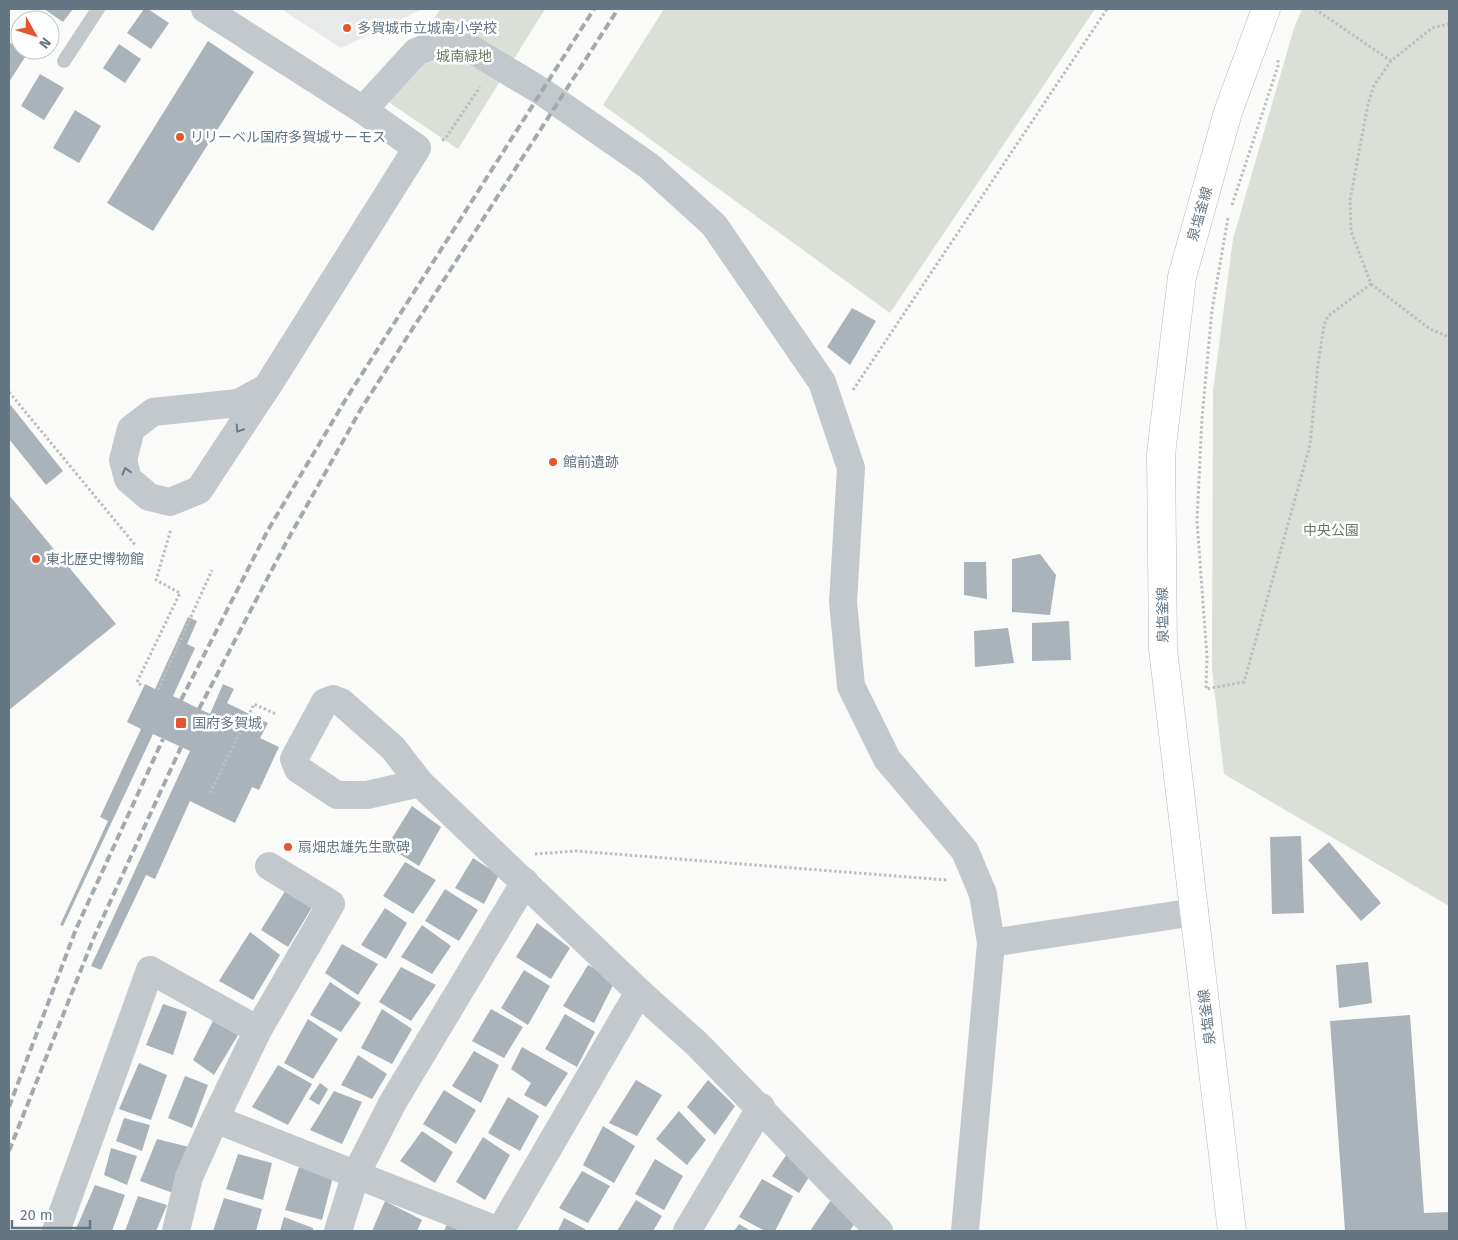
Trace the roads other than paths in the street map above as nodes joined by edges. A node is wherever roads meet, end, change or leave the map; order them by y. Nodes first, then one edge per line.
1 (98, 9) edge
2 (205, 9) edge
3 (1266, 9) edge
4 (64, 61) dead end
5 (363, 110) junction
6 (266, 388) junction
7 (420, 782) dead end
8 (269, 866) dead end
9 (525, 882) junction
10 (1195, 912) junction
11 (991, 943) junction
12 (639, 992) junction
13 (258, 1030) junction
14 (760, 1107) junction
15 (215, 1119) junction
16 (356, 1174) junction
17 (875, 1230) edge
18 (56, 1231) edge
19 (176, 1231) edge
20 (338, 1231) edge
21 (499, 1231) edge
22 (688, 1231) edge
23 (964, 1231) edge
24 (1232, 1231) edge

1 - 4 lane
2 - 5 street
3 - 10 main road, 泉塩釜線
5 - 6 street
5 - 11 street
6 -> 6 street
7 - 9 street
8 - 13 street
9 - 12 street
9 - 16 street
10 - 11 street
10 - 24 main road, 泉塩釜線
11 - 23 street
12 - 14 street
12 - 21 street
13 - 15 street
13 - 18 street
14 - 17 street
14 - 22 street
15 - 16 street
15 - 19 street
16 - 20 street
16 - 21 street

